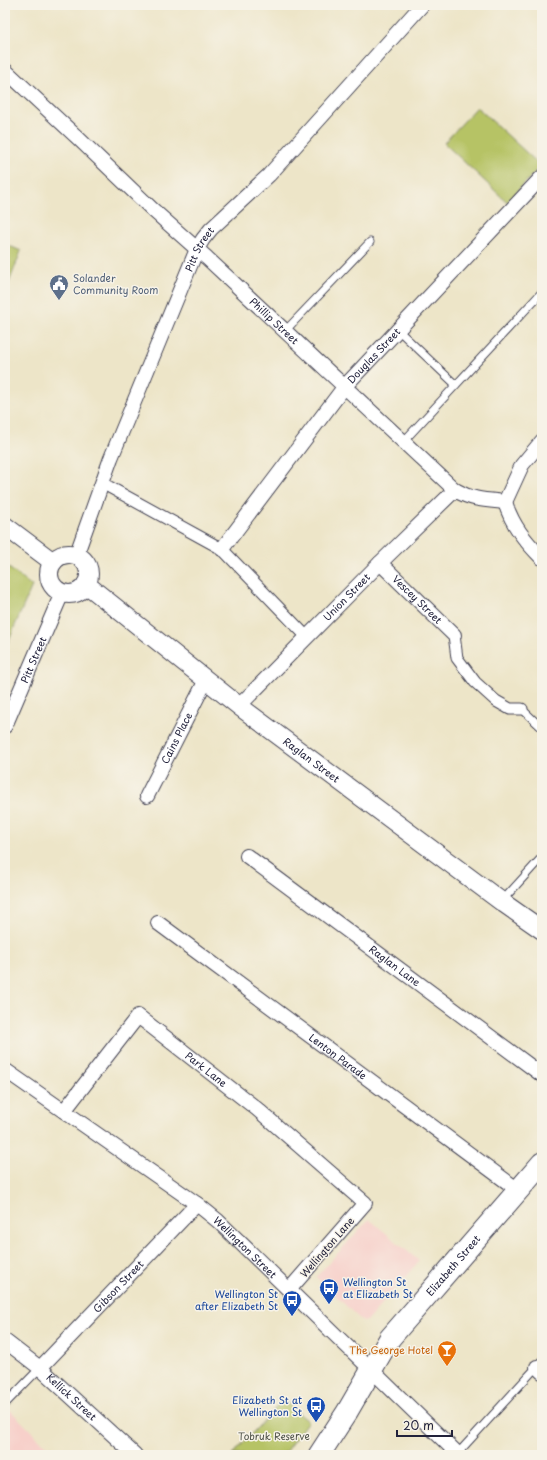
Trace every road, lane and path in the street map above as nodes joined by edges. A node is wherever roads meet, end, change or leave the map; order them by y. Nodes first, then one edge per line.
1 (422, 5) edge
2 (5, 70) edge
3 (542, 177) edge
4 (370, 242) dead end
5 (197, 249) junction
6 (542, 292) edge
7 (398, 330) junction
8 (285, 331) junction
9 (456, 385) junction
10 (345, 386) junction
11 (542, 441) edge
12 (403, 442) junction
13 (102, 483) junction
14 (455, 490) junction
15 (505, 502) junction
16 (5, 526) edge
17 (222, 549) junction
18 (76, 556) junction
19 (542, 558) edge
20 (53, 562) junction
21 (380, 563) junction
22 (86, 584) junction
23 (62, 593) junction
24 (454, 635) joint
25 (307, 637) junction
26 (206, 680) junction
27 (239, 706) junction
28 (522, 709) joint
29 (5, 726) edge
30 (542, 728) edge
31 (147, 796) dead end
32 (247, 856) dead end
33 (542, 857) edge
34 (502, 902) junction
35 (158, 923) dead end
36 (542, 930) edge
37 (5, 1070) edge
38 (542, 1075) edge
39 (64, 1111) junction
40 (542, 1163) edge
41 (518, 1190) junction
42 (365, 1203) joint
43 (197, 1204) junction
44 (289, 1290) junction
45 (5, 1341) edge
46 (540, 1367) edge
47 (40, 1368) junction
48 (371, 1370) junction
49 (5, 1404) edge
50 (459, 1454) edge
51 (135, 1455) edge
52 (319, 1455) edge

1 - 5 street, Pitt Street
2 - 5 street, Phillip Street
3 - 7 street, Douglas Street
4 - 8 lane
5 - 8 street, Phillip Street
5 - 13 street, Pitt Street
6 - 9 lane
7 - 9 lane
7 - 10 street, Douglas Street
8 - 10 street, Phillip Street
9 - 12 lane
10 - 12 street, Phillip Street
10 - 17 street, Douglas Street
11 - 15 street
12 - 14 street, Phillip Street
13 - 17 street
13 - 18 street, Pitt Street
14 - 15 street, Phillip Street
14 - 21 street, Union Street
15 - 19 street
16 - 20 street
17 - 25 street
18 - 20 street
18 - 22 street
20 - 23 street
21 - 24 street, Vescey Street
21 - 25 street, Union Street
22 - 23 street
22 - 26 street, Raglan Street
23 - 29 street, Pitt Street
24 - 28 street
25 - 27 street, Union Street
26 - 27 street, Raglan Street
26 - 31 street, Cains Place
27 - 34 street, Raglan Street
28 - 30 lane
32 - 38 street, Raglan Lane
33 - 34 lane
34 - 36 street, Raglan Street
35 - 41 street, Lenton Parade
37 - 39 street, Wellington Street
39 - 42 street, Park Lane
39 - 43 street, Wellington Street
40 - 41 main road, Elizabeth Street
41 - 48 main road, Elizabeth Street
42 - 44 street, Wellington Lane
43 - 44 street, Wellington Street
43 - 47 street, Gibson Street
44 - 48 street, Wellington Street
45 - 47 street, Kellick Street
46 - 50 lane
47 - 49 lane
47 - 51 street, Kellick Street
48 - 50 street, Wellington Street
48 - 52 main road, Elizabeth Street

